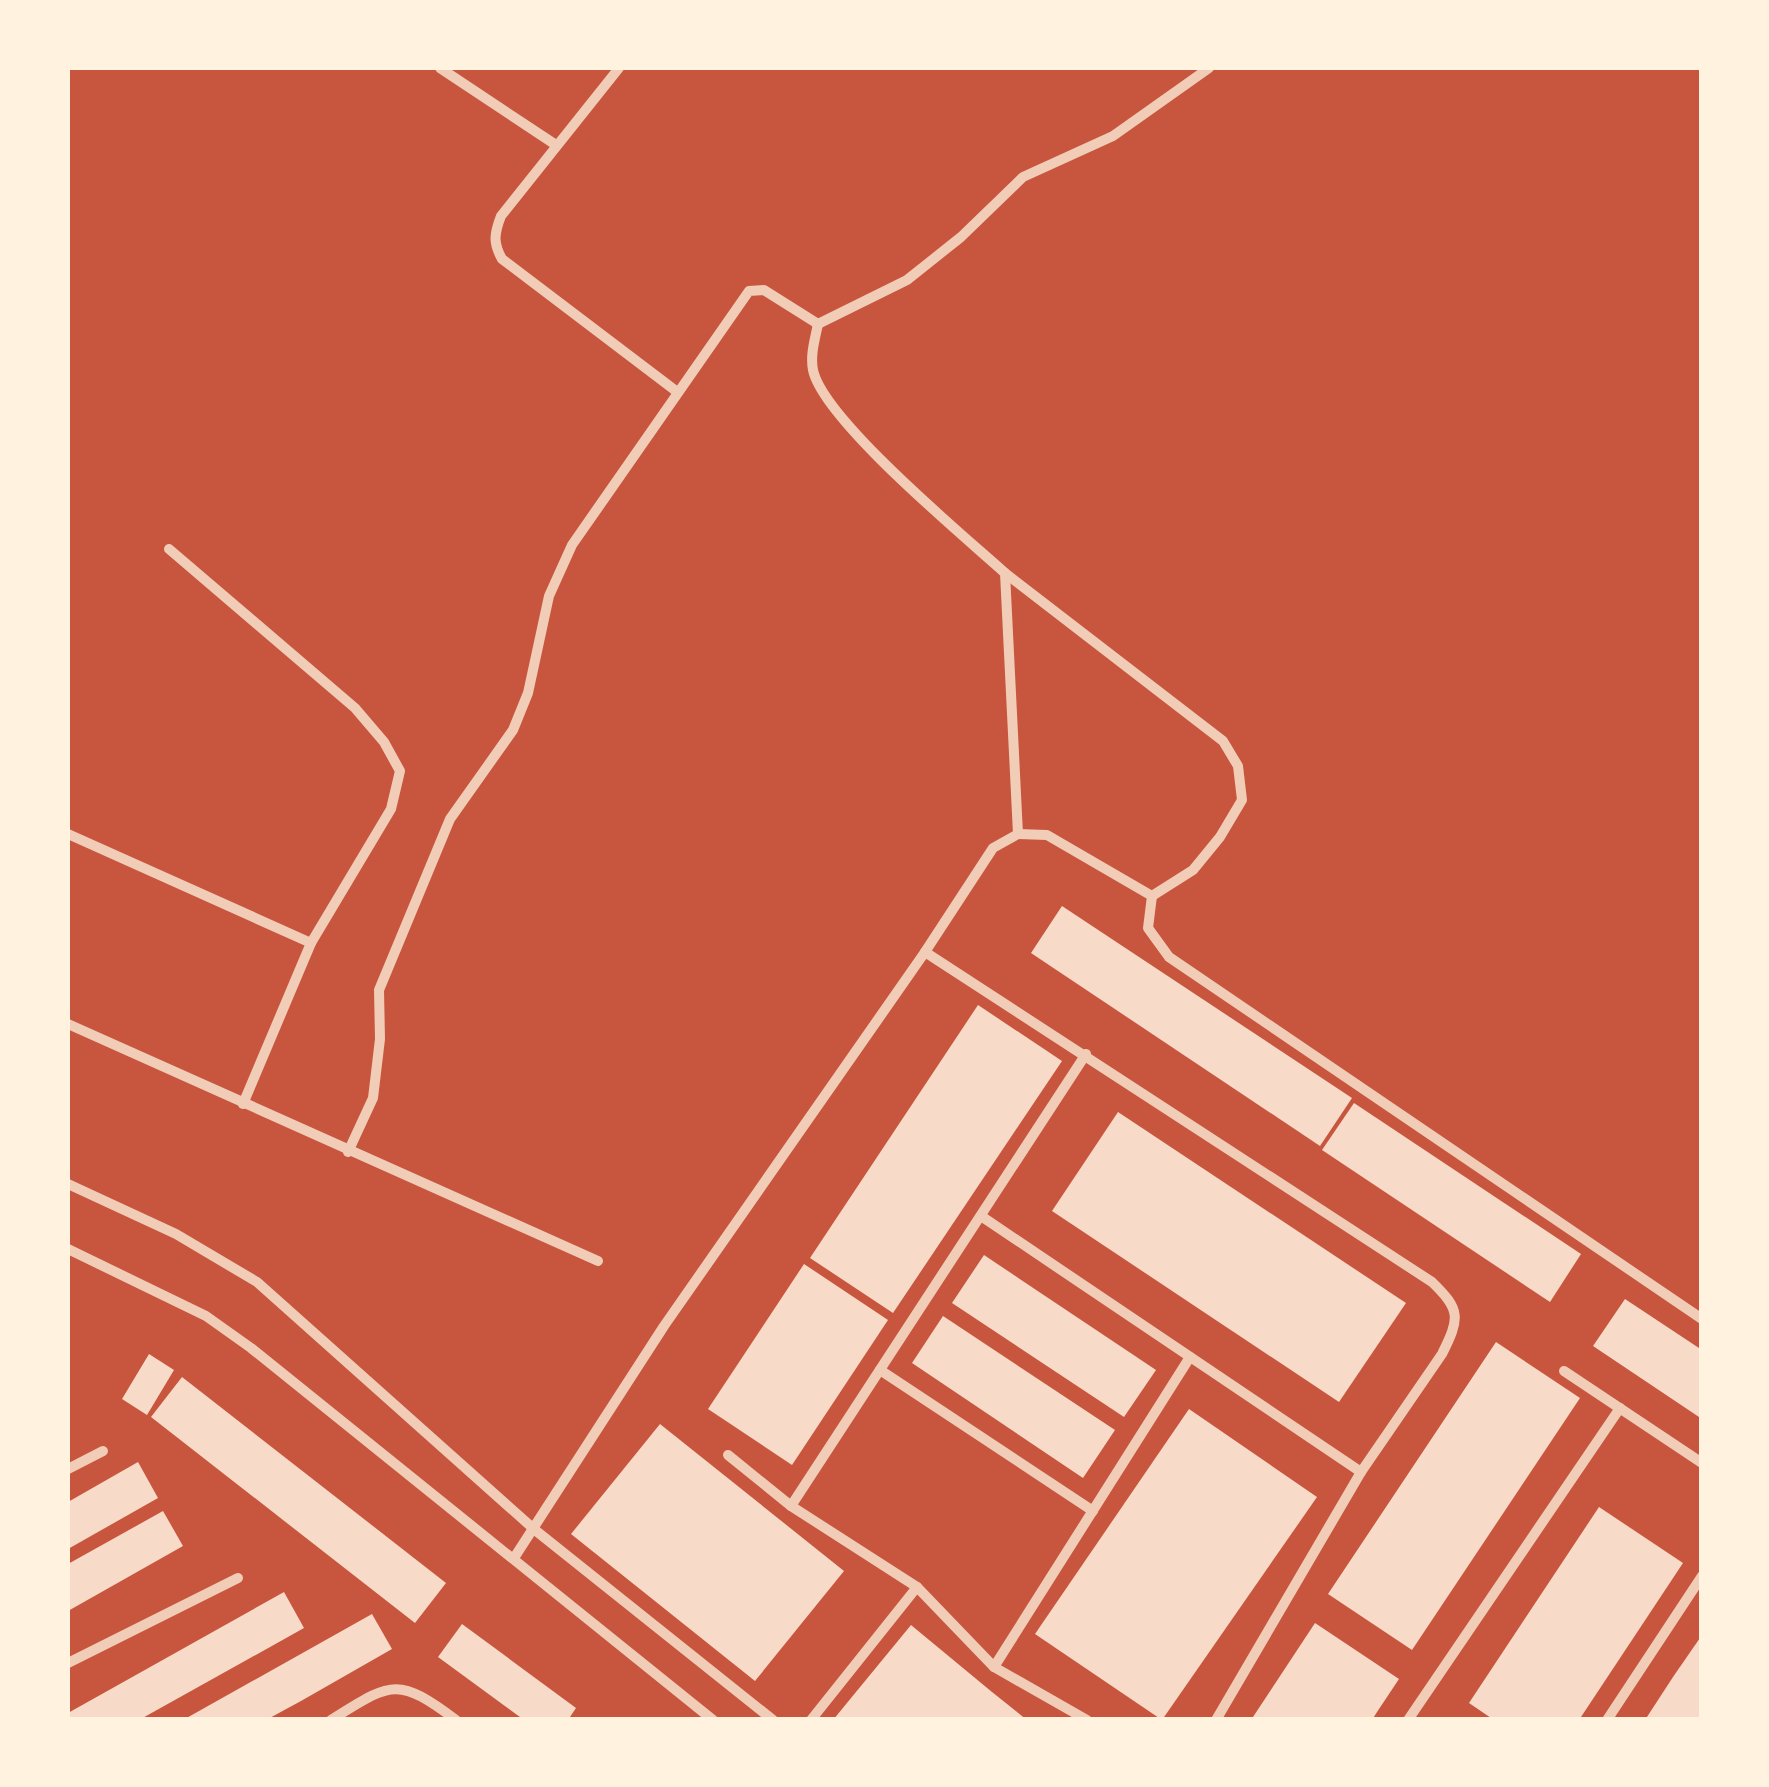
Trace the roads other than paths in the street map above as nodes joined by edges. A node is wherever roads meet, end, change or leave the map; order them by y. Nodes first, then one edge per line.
1 (440, 68) edge
2 (619, 68) edge
3 (1209, 68) edge
4 (556, 145) junction
5 (818, 324) junction
6 (676, 391) junction
7 (169, 548) dead end
8 (1005, 573) junction
9 (68, 834) edge
10 (1018, 834) junction
11 (1152, 896) junction
12 (311, 944) junction
13 (925, 952) junction
14 (68, 1024) edge
15 (1086, 1054) junction
16 (243, 1104) junction
17 (348, 1152) junction
18 (68, 1184) edge
19 (980, 1216) junction
20 (68, 1250) edge
21 (598, 1260) dead end
22 (1702, 1319) edge
23 (1190, 1358) junction
24 (880, 1370) junction
25 (1564, 1371) dead end
26 (1620, 1408) junction
27 (103, 1451) dead end
28 (728, 1455) dead end
29 (1702, 1463) edge
30 (68, 1469) edge
31 (1361, 1472) junction
32 (791, 1506) junction
33 (1093, 1511) junction
34 (535, 1530) junction
35 (514, 1558) junction
36 (1702, 1576) edge
37 (238, 1578) dead end
38 (916, 1587) junction
39 (68, 1663) edge
40 (994, 1667) junction
41 (331, 1720) edge
42 (456, 1720) edge
43 (713, 1720) edge
44 (773, 1720) edge
45 (811, 1720) edge
46 (1086, 1720) edge
47 (1216, 1720) edge
48 (1408, 1720) edge
49 (1607, 1720) edge

1 - 4 street
2 - 4 street
3 - 5 street
4 - 6 street
5 - 6 street
5 - 8 street
6 - 17 street
7 - 12 street
8 - 10 street
8 - 11 street
9 - 12 street
10 - 11 street
10 - 13 street
11 - 22 street
12 - 16 street
13 - 15 street
13 - 34 street
14 - 16 street
15 - 19 street
15 - 31 street
16 - 17 street
17 - 21 street
18 - 34 street
19 - 23 street
19 - 24 street
20 - 35 street
23 - 31 street
23 - 33 street
24 - 32 street
24 - 33 street
25 - 26 street
26 - 29 street
26 - 48 street
27 - 30 street
28 - 32 street
31 - 47 street
32 - 38 street
33 - 40 street
34 - 35 street
34 - 44 street
35 - 43 street
36 - 49 street
37 - 39 street
38 - 40 street
38 - 45 street
40 - 46 street
41 - 42 street

